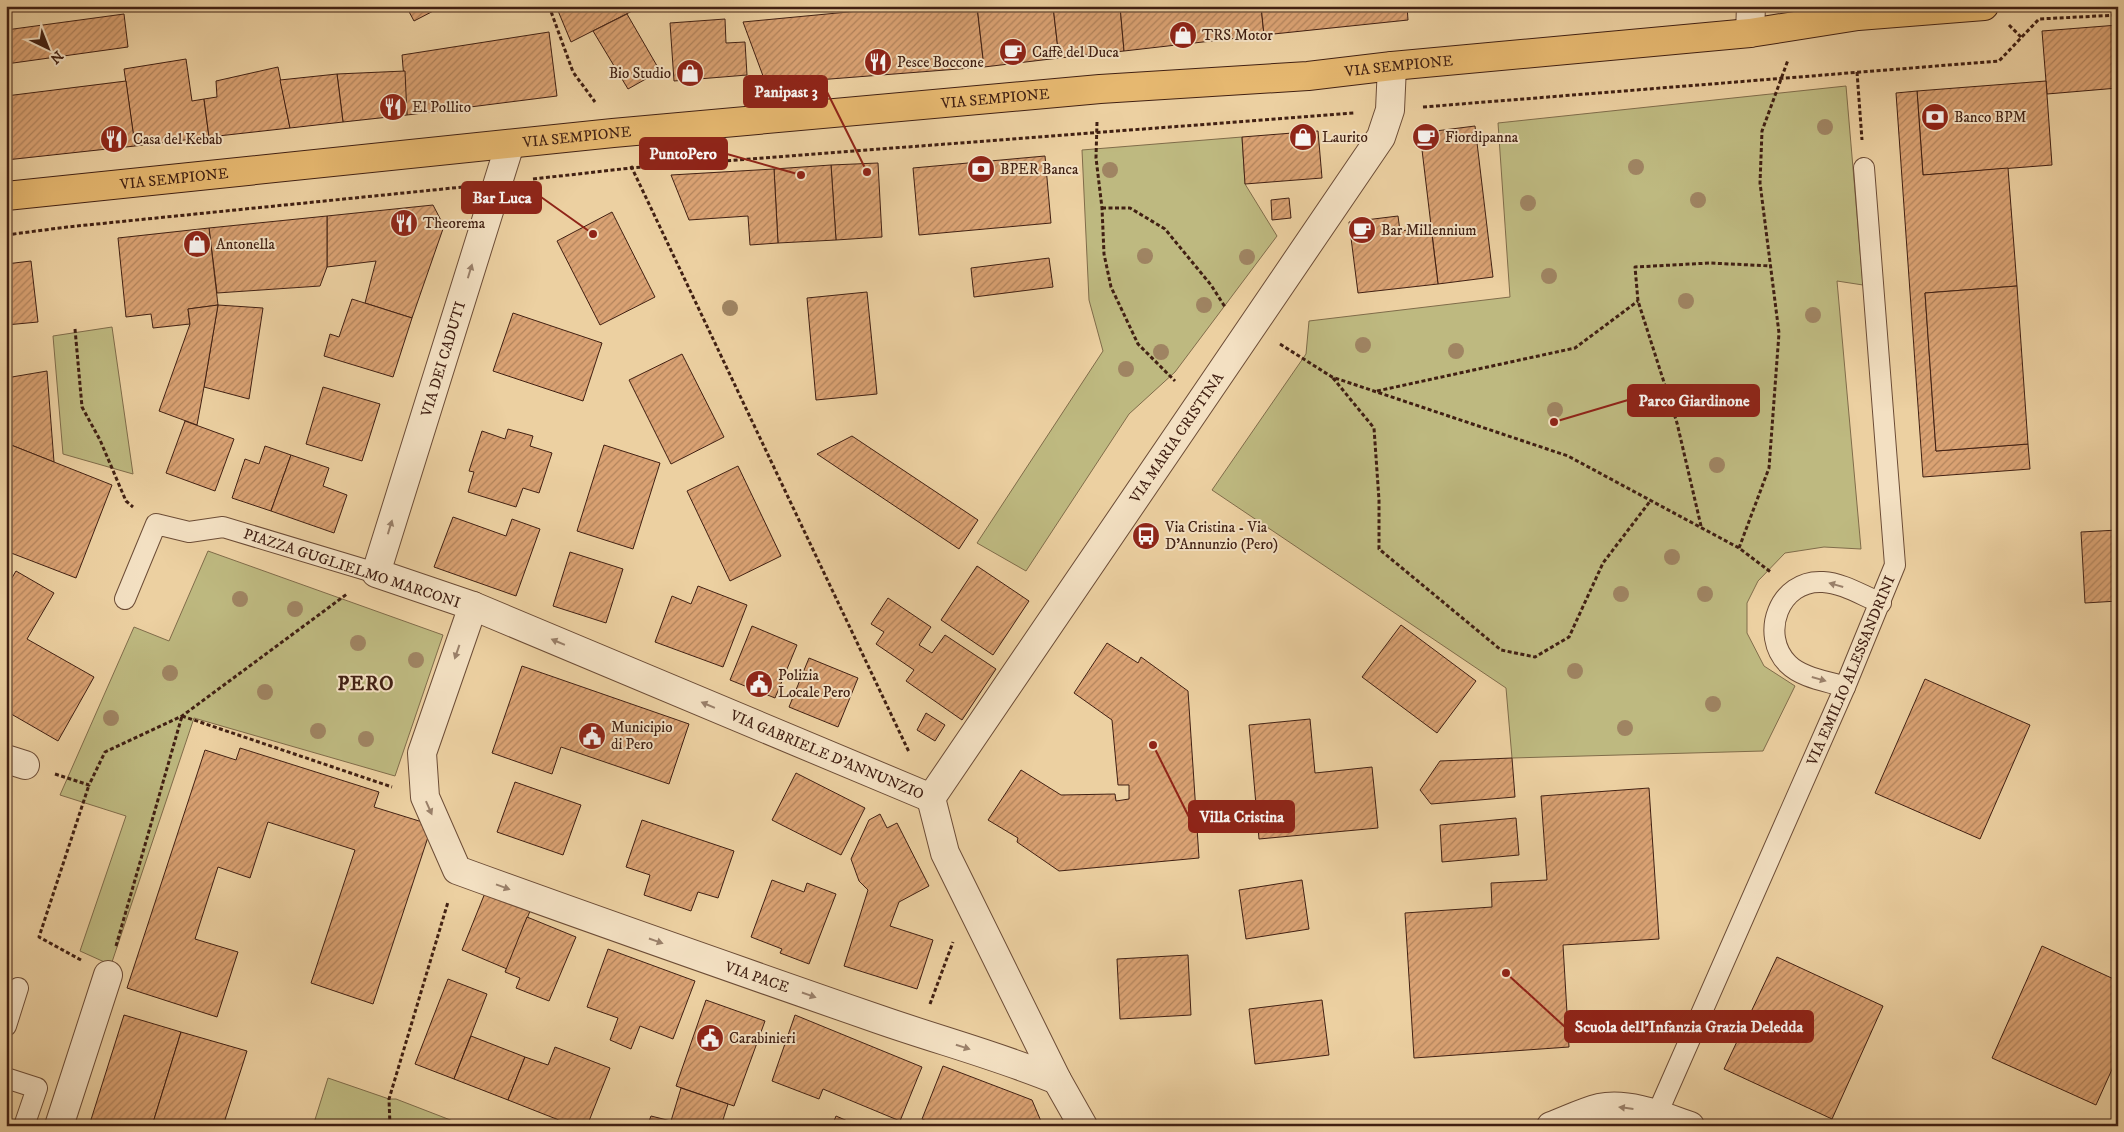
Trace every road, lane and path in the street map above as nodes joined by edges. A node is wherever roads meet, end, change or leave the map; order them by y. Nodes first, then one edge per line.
1 (548, 6) edge
2 (1750, 6) edge
3 (1984, 6) edge
4 (2118, 15) edge
5 (2008, 24) dead end
6 (1802, 25) junction
7 (1750, 34) junction
8 (2021, 37) junction
9 (1392, 66) junction
10 (1857, 72) junction
11 (1782, 78) junction
12 (1100, 90) junction
13 (1390, 110) junction
14 (613, 133) junction
15 (1096, 133) junction
16 (510, 144) junction
17 (631, 168) junction
18 (1864, 168) joint
19 (498, 183) junction
20 (6, 196) edge
21 (1102, 208) junction
22 (6, 235) edge
23 (1771, 266) junction
24 (1638, 301) junction
25 (1227, 311) dead end
26 (1252, 326) junction
27 (75, 329) dead end
28 (1183, 376) dead end
29 (1332, 377) junction
30 (1376, 391) junction
31 (1651, 500) junction
32 (156, 524) junction
33 (1702, 527) junction
34 (1739, 548) junction
35 (376, 573) junction
36 (1791, 592) junction
37 (125, 599) dead end
38 (1881, 603) junction
39 (473, 606) junction
40 (1845, 687) junction
41 (182, 716) junction
42 (909, 753) dead end
43 (16, 762) edge
44 (89, 785) junction
45 (425, 798) junction
46 (930, 798) junction
47 (457, 870) junction
48 (968, 902) junction
49 (108, 975) junction
50 (18, 988) dead end
51 (6, 1026) edge
52 (919, 1033) junction
53 (6, 1078) edge
54 (1057, 1080) junction
55 (1657, 1114) junction
56 (24, 1126) edge
57 (59, 1126) edge
58 (390, 1126) edge
59 (1083, 1126) edge
60 (1551, 1126) edge
61 (1690, 1126) edge

1 - 14 path
2 - 7 street
3 - 6 main road, VIA SEMPIONE
4 - 8 path
5 - 8 path
6 - 7 main road, VIA SEMPIONE
6 - 11 path
7 - 9 main road, VIA SEMPIONE
8 - 10 path
9 - 12 main road, VIA SEMPIONE
9 - 13 street, VIA MARIA CRISTINA
10 - 11 path
10 - 18 path
11 - 13 path
11 - 23 path
12 - 14 main road, VIA SEMPIONE
12 - 15 path
13 - 15 path
13 - 26 street, VIA MARIA CRISTINA
14 - 16 main road, VIA SEMPIONE
14 - 17 path
15 - 17 path
15 - 21 path
16 - 19 street, VIA DEI CADUTI
16 - 20 main road, VIA SEMPIONE
17 - 19 path
17 - 42 path
18 - 38 lane, VIA EMILIO ALESSANDRINI
19 - 22 path
35 -> 19 street, VIA DEI CADUTI
21 - 25 path
21 - 28 path
23 - 24 path
23 - 34 path
24 - 30 path
24 - 33 path
26 - 29 path
26 - 46 street, VIA MARIA CRISTINA
27 - 32 path
29 - 30 path
29 - 31 path
30 - 31 path
31 - 33 path
32 - 35 lane, PIAZZA GUGLIELMO MARCONI
32 - 37 lane
33 - 34 path
34 - 36 path
35 - 39 street, PIAZZA GUGLIELMO MARCONI
35 - 41 path
38 -> 36 lane
36 -> 40 lane
38 - 40 lane, VIA EMILIO ALESSANDRINI
39 -> 45 street, PIAZZA GUGLIELMO MARCONI
46 -> 39 street, VIA GABRIELE D'ANNUNZIO
40 - 55 lane, VIA EMILIO ALESSANDRINI
41 - 44 path
41 - 45 path
41 - 49 path
43 - 44 path
44 - 49 path
45 -> 47 street, PIAZZA GUGLIELMO MARCONI
46 - 48 street, VIA GABRIELE D'ANNUNZIO
47 -> 52 street, VIA PACE
47 - 58 path
48 - 52 path
48 - 54 street, VIA GABRIELE D'ANNUNZIO
49 - 57 street
50 - 51 lane
52 -> 54 street, VIA PACE
53 - 56 lane
54 - 59 street, VIA GABRIELE D'ANNUNZIO
55 -> 60 street
55 - 61 street

